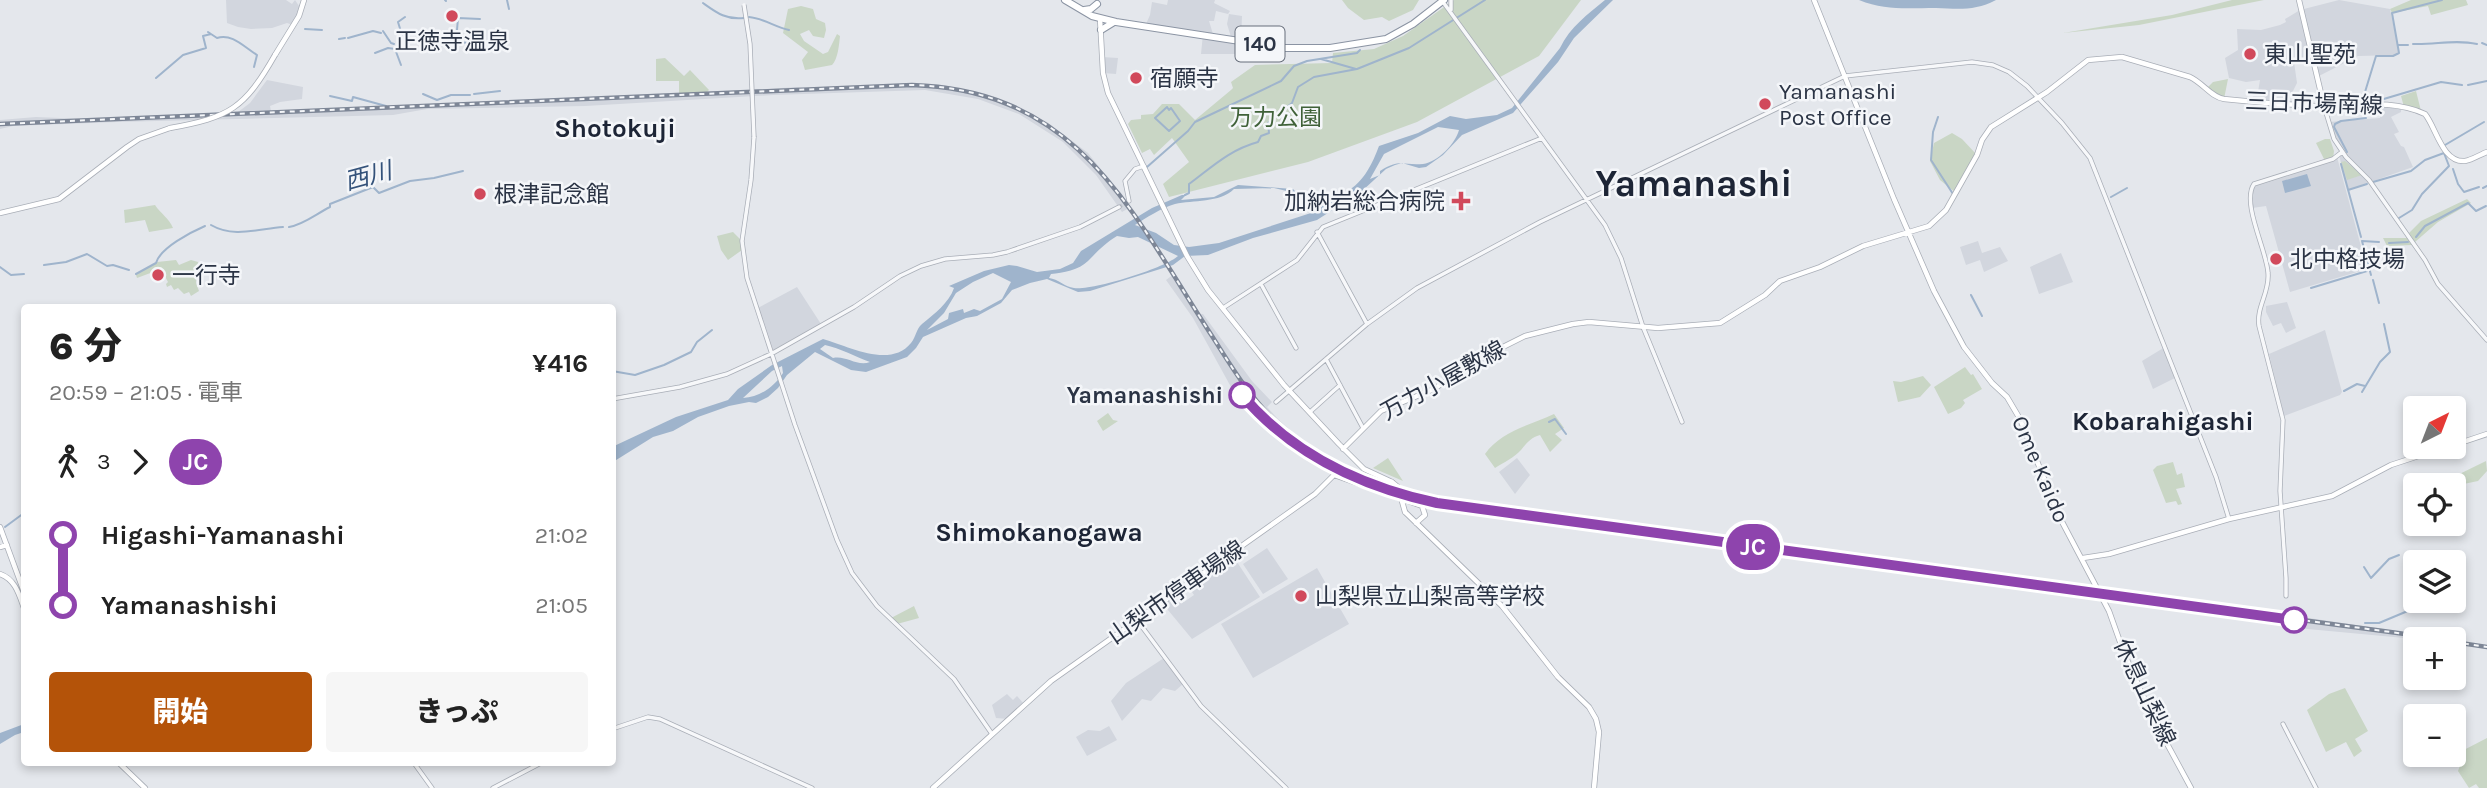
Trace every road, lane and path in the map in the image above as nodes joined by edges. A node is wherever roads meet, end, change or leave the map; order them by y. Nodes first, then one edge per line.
1 (303, 0) edge
2 (1065, 0) edge
3 (1451, 0) edge
4 (1814, 0) edge
5 (2299, 0) edge
6 (1443, 1) edge
7 (743, 2) edge
8 (1096, 2) edge
9 (1078, 9) junction
10 (1100, 19) junction
11 (1455, 20) junction
12 (1416, 21) junction
13 (1116, 22) junction
14 (1101, 30) junction
15 (1845, 76) junction
16 (2038, 98) junction
17 (2324, 106) junction
18 (1541, 137) junction
19 (2342, 152) junction
20 (2487, 152) edge
21 (1144, 166) junction
22 (1587, 198) junction
23 (1129, 201) dead end
24 (1119, 206) tunnel mouth
25 (0, 213) edge
26 (1317, 232) junction
27 (1908, 233) junction
28 (1261, 285) junction
29 (1223, 308) junction
30 (1367, 324) junction
31 (1643, 327) junction
32 (2487, 340) edge
33 (1296, 348) dead end
34 (772, 355) junction
35 (1326, 358) junction
36 (1340, 385) junction
37 (1289, 390) junction
38 (616, 398) edge
39 (1276, 402) dead end
40 (1309, 413) junction
41 (1682, 422) dead end
42 (1363, 428) junction
43 (2487, 434) edge
44 (2466, 441) edge
45 (1343, 449) junction
46 (2408, 459) edge
47 (2281, 508) junction
48 (2229, 519) junction
49 (1416, 523) junction
50 (0, 527) edge
51 (6, 545) junction
52 (0, 547) edge
53 (2083, 558) junction
54 (0, 574) edge
55 (21, 584) edge
56 (2286, 596) dead end
57 (21, 601) edge
58 (1137, 620) junction
59 (2283, 724) dead end
60 (616, 728) edge
61 (992, 734) junction
62 (122, 766) edge
63 (416, 766) edge
64 (535, 766) edge
65 (145, 788) edge
66 (432, 788) edge
67 (493, 788) edge
68 (812, 788) edge
69 (933, 788) edge
70 (1286, 788) edge
71 (1594, 788) edge
72 (2191, 788) edge
73 (2316, 788) edge

1 - 25 main road, bridge
2 - 9 highway, 140
3 - 11 street
4 - 15 main road, Ome Kaido
5 - 17 main road
6 - 11 street
6 - 12 highway, 140
7 - 34 street, bridge
8 - 9 highway
8 - 10 highway
9 - 10 highway, 140
10 - 13 highway, 140
10 - 14 main road
11 - 12 street
11 - 18 street
12 - 13 highway, 140
13 - 14 highway
14 - 21 main road
15 - 16 street
15 - 22 street
15 - 27 main road, Ome Kaido
16 - 17 main road, 三日市場南線
16 - 27 main road, 三日市場南線
16 - 48 street
17 - 19 street
17 - 20 main road, 三日市場南線
18 - 22 street
18 - 26 street
19 - 32 street
19 - 47 street
21 - 23 street
21 - 29 main road
22 - 30 street
22 - 31 street
24 - 34 street
26 - 28 street
26 - 30 street
27 - 31 main road, 万力小屋敷線
27 - 53 main road, Ome Kaido
28 - 29 street
28 - 33 street
29 - 37 main road
30 - 35 street
31 - 41 street
31 - 42 main road, 万力小屋敷線
34 - 38 street
34 - 61 street
35 - 36 street
35 - 37 street
36 - 40 street
36 - 42 street
37 - 39 street
37 - 40 main road
40 - 45 main road
42 - 45 main road, 万力小屋敷線
43 - 44 main road
45 - 49 main road, bridge
46 - 47 main road
47 - 48 main road
47 - 56 street
48 - 53 main road
49 - 58 main road, 山梨市停車場線
49 - 71 main road
50 - 51 main road
51 - 52 main road
51 - 55 main road
53 - 72 main road, 休息山梨線
54 - 57 main road
58 - 61 main road, 山梨市停車場線
58 - 70 street
59 - 73 street
60 - 68 street
61 - 69 main road, 山梨市停車場線
62 - 65 main road
63 - 66 street
64 - 67 street

